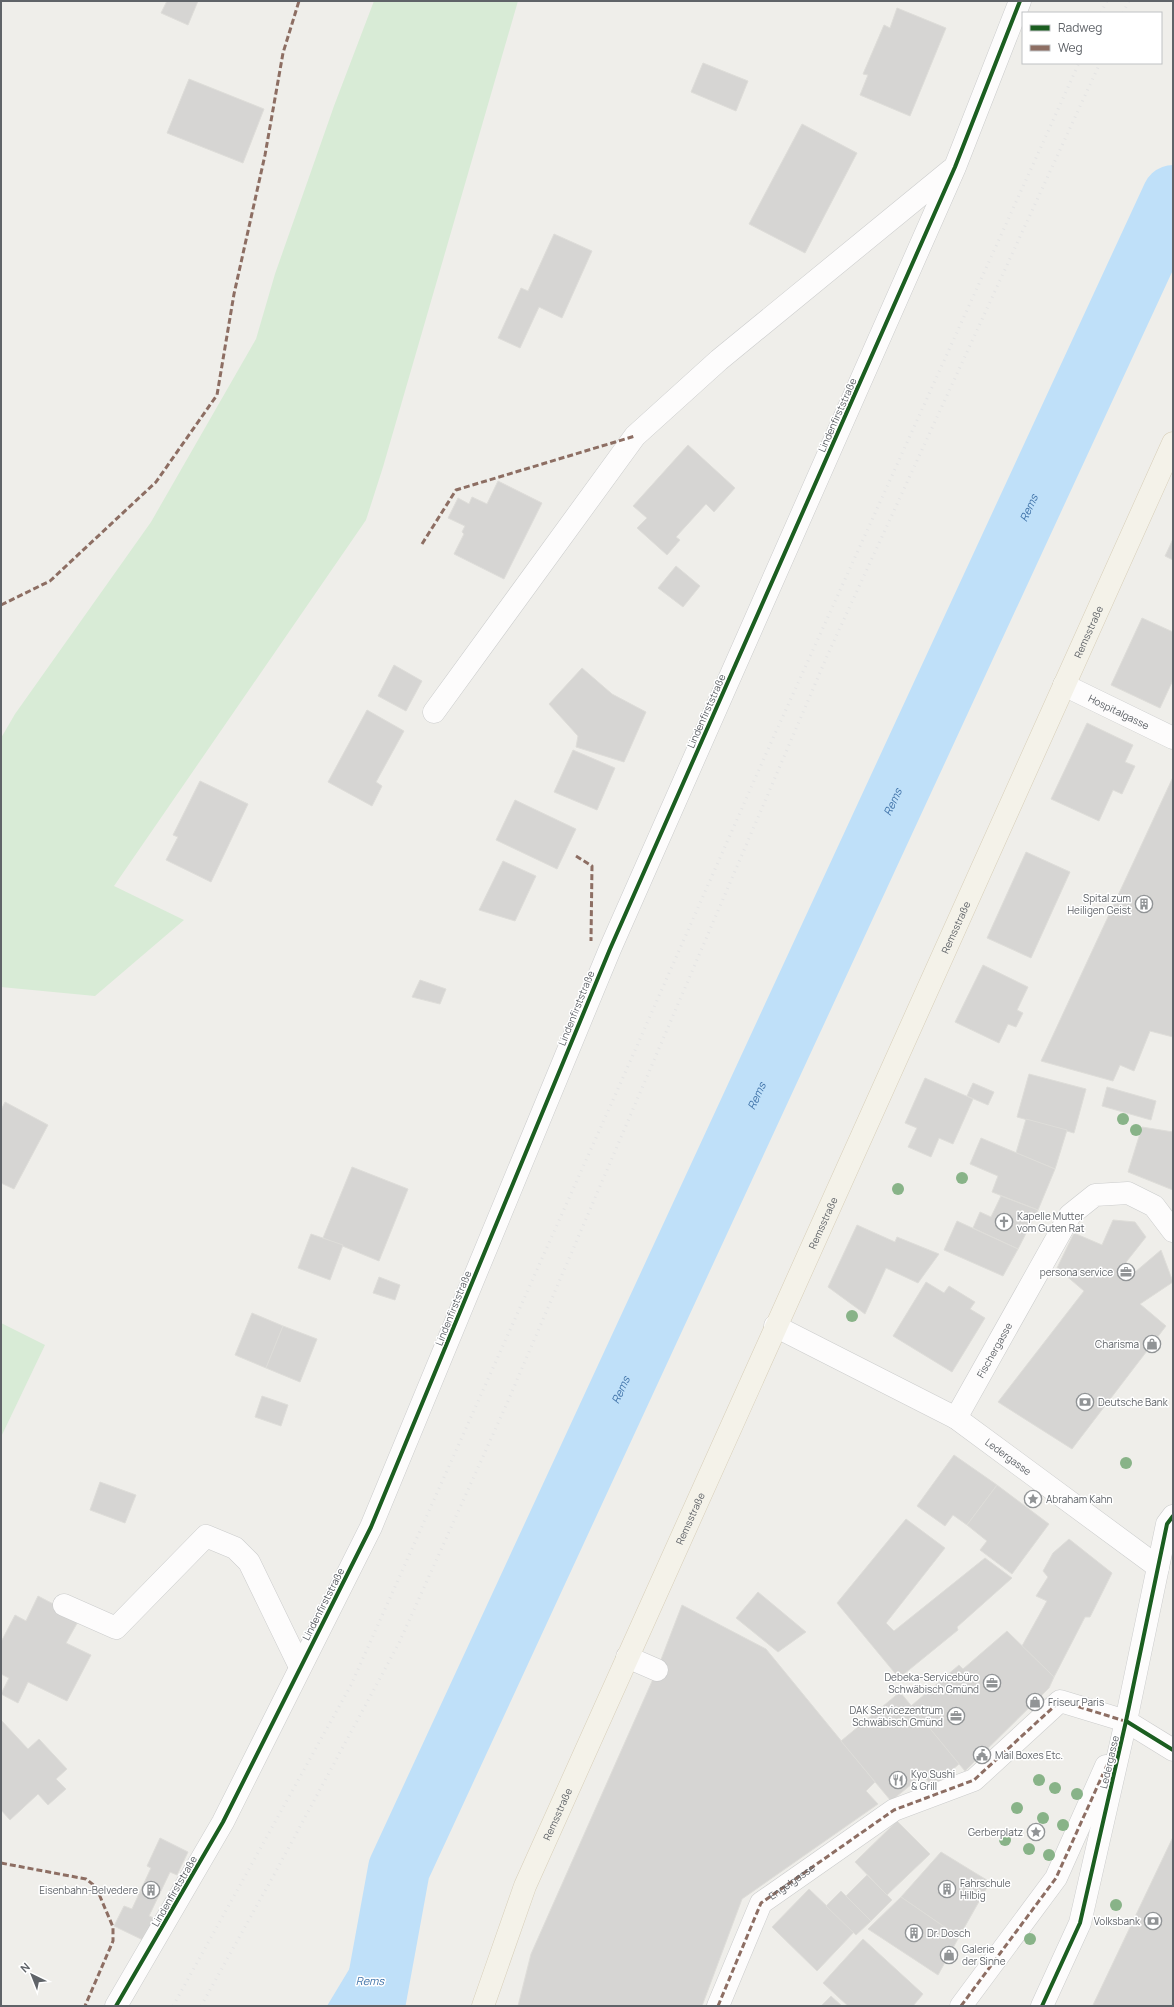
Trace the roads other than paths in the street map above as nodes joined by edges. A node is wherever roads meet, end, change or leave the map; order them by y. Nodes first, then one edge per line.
1 (1020, 1) edge
2 (955, 167) junction
3 (1173, 443) edge
4 (1064, 685) junction
5 (434, 712) dead end
6 (1173, 738) edge
7 (1173, 1231) edge
8 (775, 1326) junction
9 (956, 1418) junction
10 (1173, 1516) edge
11 (1158, 1567) junction
12 (64, 1605) dead end
13 (627, 1657) junction
14 (300, 1667) junction
15 (657, 1670) dead end
16 (1126, 1721) junction
17 (1173, 1750) edge
18 (116, 2006) edge
19 (483, 2006) edge
20 (718, 2006) edge
21 (961, 2006) edge
22 (1042, 2006) edge

1 - 2 street, Lindenfirststraße
2 - 5 street, Lindenfirststraße
2 - 14 street, Lindenfirststraße
3 - 4 main road, Remsstraße
4 - 6 street, Hospitalgasse
4 - 8 main road, Remsstraße
7 - 9 street, Fischergasse
8 - 9 street
8 - 13 main road, Remsstraße
9 - 11 street, Ledergasse
10 - 11 street, Ledergasse
11 - 16 street, Ledergasse
12 - 14 street
13 - 15 street
13 - 19 main road, Remsstraße
14 - 18 street, Lindenfirststraße
16 - 17 street
16 - 20 street, Engelgasse
16 - 21 street, Ledergasse
16 - 22 street, Ledergasse

